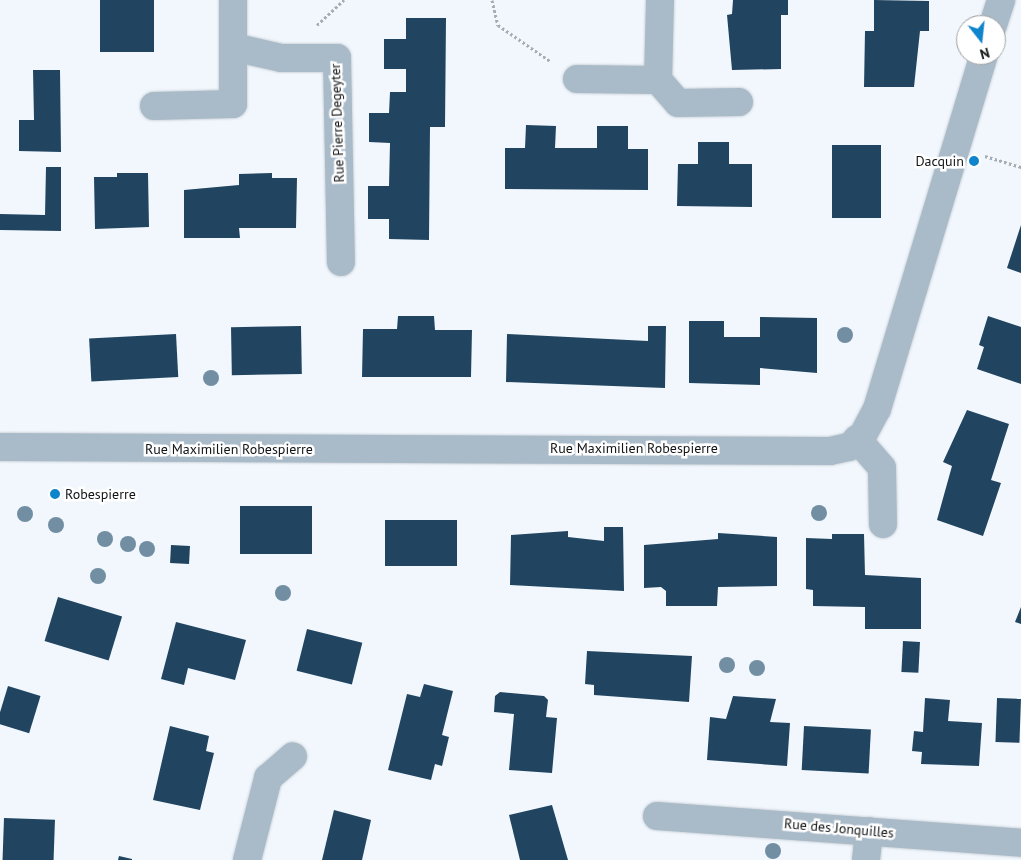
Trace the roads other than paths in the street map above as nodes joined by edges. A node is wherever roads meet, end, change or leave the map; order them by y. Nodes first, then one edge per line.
1 (233, 0) edge
2 (660, 0) edge
3 (1001, 0) edge
4 (996, 15) edge
5 (233, 47) junction
6 (981, 65) edge
7 (577, 80) road end
8 (658, 80) junction
9 (739, 102) dead end
10 (154, 106) dead end
11 (341, 262) dead end
12 (858, 439) junction
13 (0, 447) edge
14 (883, 524) dead end
15 (293, 756) dead end
16 (657, 816) dead end
17 (869, 831) junction
18 (1021, 842) edge
19 (247, 860) edge
20 (866, 860) edge

1 - 5 street
2 - 8 street
3 - 4 street
5 - 10 street
5 - 11 street, Rue Pierre Degeyter
6 - 12 street
7 - 8 street
8 - 9 street
12 - 13 street, Rue Maximilien Robespierre
12 - 14 street
15 - 19 street
16 - 17 street, Rue des Jonquilles
17 - 18 street, Rue des Jonquilles
17 - 20 street

